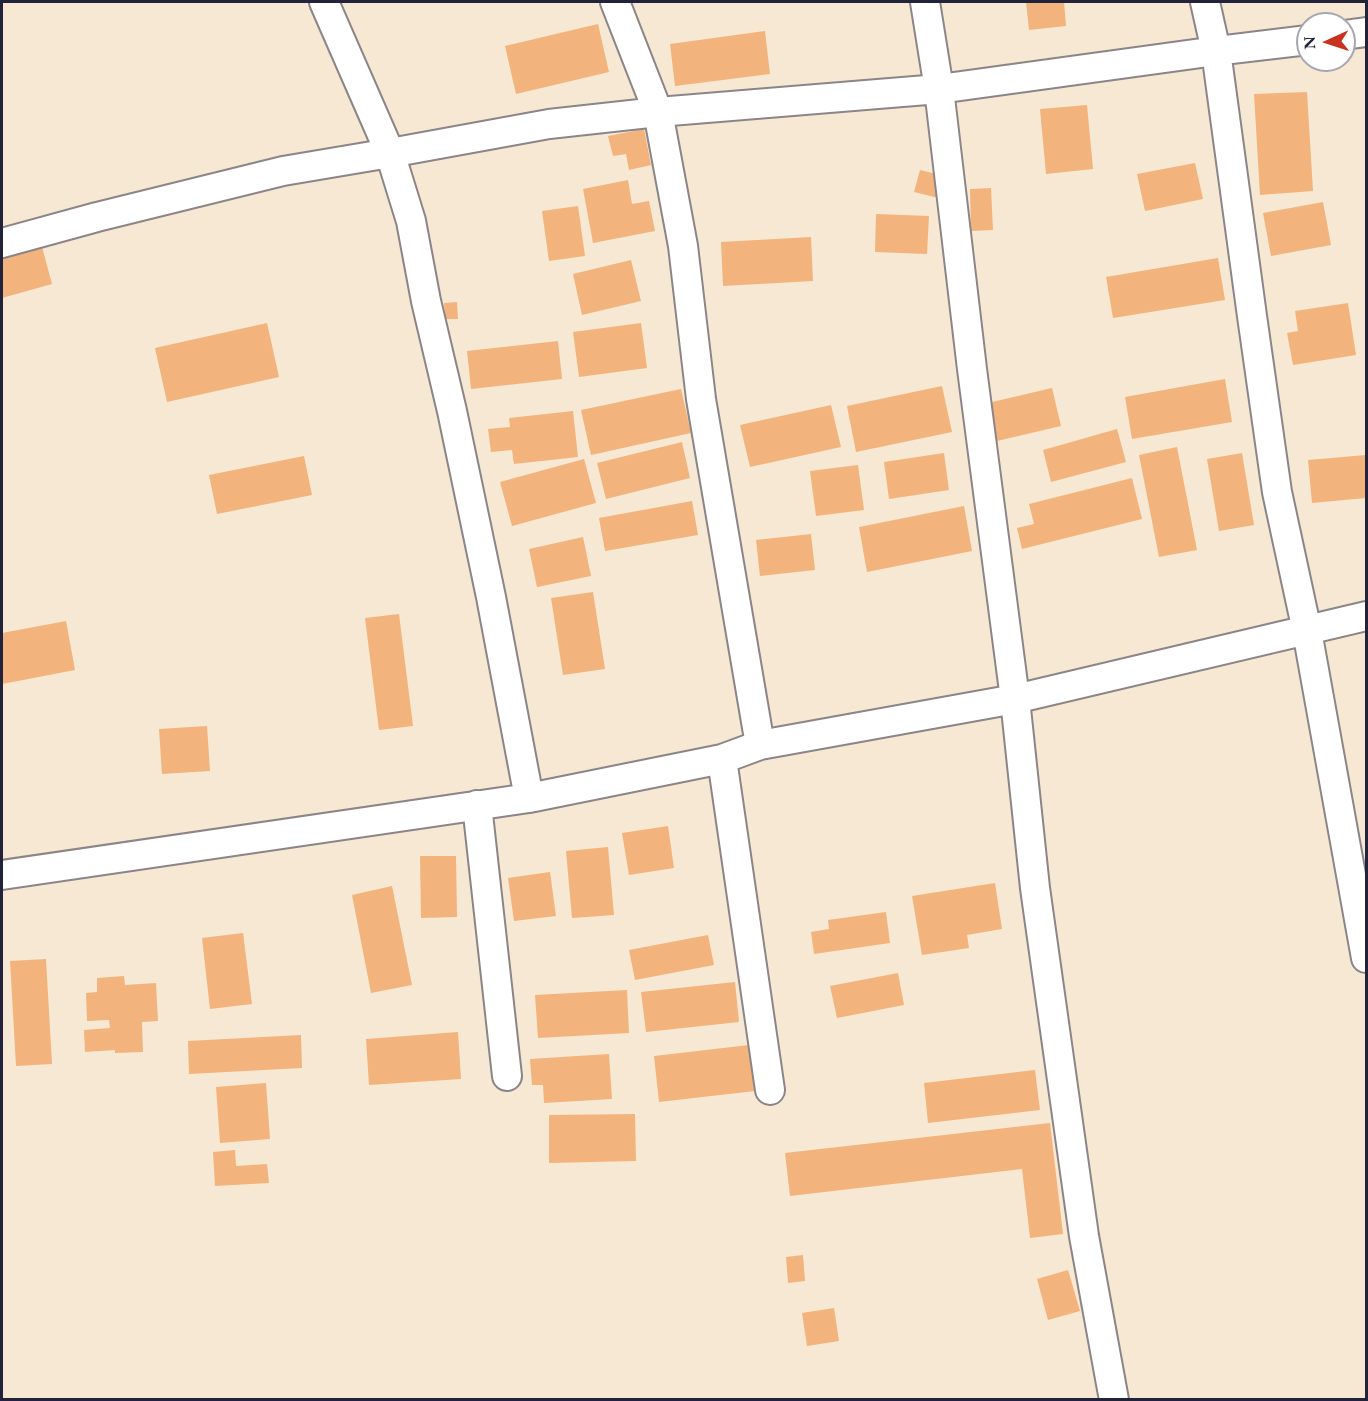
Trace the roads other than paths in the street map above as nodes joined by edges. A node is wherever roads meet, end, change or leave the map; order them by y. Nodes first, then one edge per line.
1 (324, 2) edge
2 (615, 2) edge
3 (925, 2) edge
4 (1205, 2) edge
5 (1296, 41) edge
6 (1216, 51) junction
7 (939, 89) junction
8 (658, 112) junction
9 (390, 153) junction
10 (2, 243) edge
11 (1366, 616) edge
12 (1307, 631) junction
13 (1016, 699) junction
14 (760, 745) junction
15 (723, 759) junction
16 (529, 798) junction
17 (477, 805) junction
18 (2, 875) edge
19 (1366, 958) edge
20 (507, 1076) dead end
21 (770, 1090) dead end
22 (1114, 1400) edge

1 - 9 street
2 - 8 street
3 - 7 street
4 - 6 street
5 - 6 street
6 - 7 street
6 - 12 street
7 - 8 street
7 - 13 street
8 - 9 street
8 - 14 street
9 - 10 street
9 - 16 street
11 - 12 street
12 - 13 street
12 - 19 street
13 - 14 street
13 - 22 street
14 - 15 street
15 - 16 street
15 - 21 street
16 - 17 street
17 - 18 street
17 - 20 street

